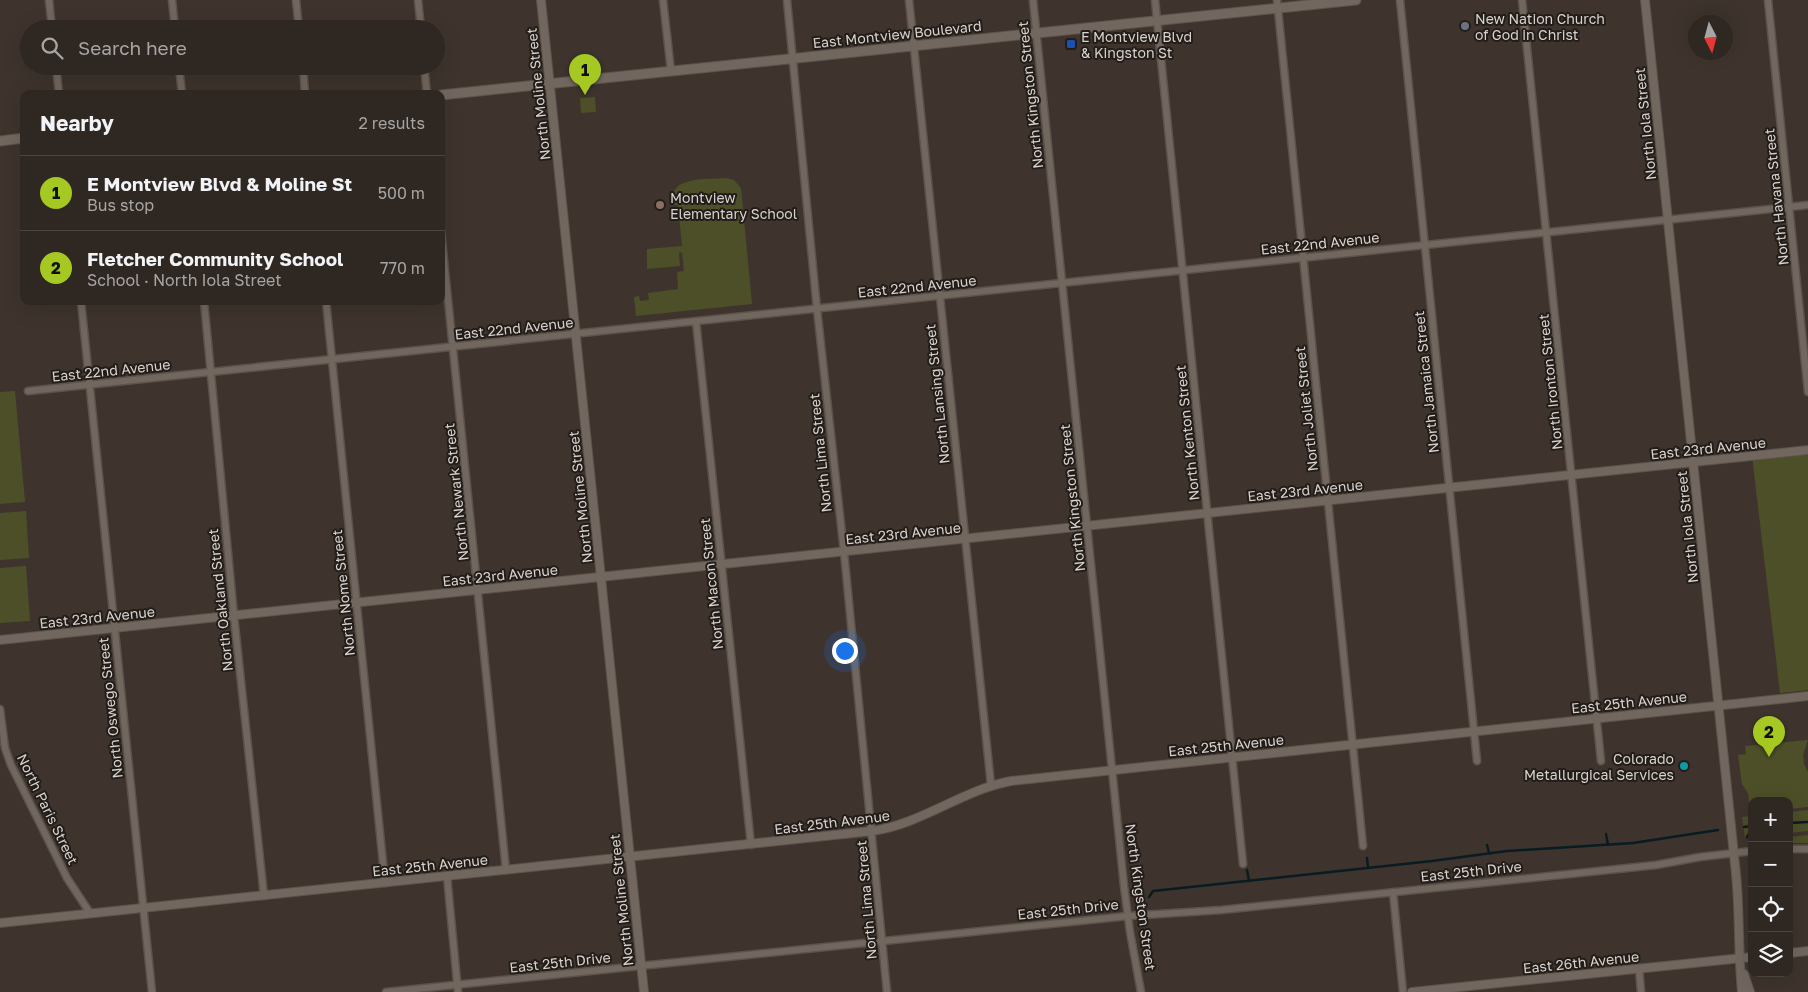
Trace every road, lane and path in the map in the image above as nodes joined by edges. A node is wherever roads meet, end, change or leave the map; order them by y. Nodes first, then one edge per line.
1 (49, 0) edge
2 (172, 0) edge
3 (296, 0) edge
4 (418, 0) edge
5 (541, 0) edge
6 (663, 0) edge
7 (787, 0) edge
8 (909, 0) edge
9 (1032, 0) edge
10 (1155, 0) edge
11 (1356, 0) edge
12 (1400, 0) edge
13 (1522, 0) edge
14 (1645, 0) edge
15 (1768, 0) edge
16 (1277, 4) edge
17 (51, 20) edge
18 (174, 20) edge
19 (298, 20) edge
20 (419, 20) edge
21 (1157, 20) junction
22 (1036, 33) junction
23 (914, 46) junction
24 (793, 58) junction
25 (670, 71) junction
26 (57, 75) edge
27 (180, 75) edge
28 (303, 75) edge
29 (425, 75) edge
30 (549, 84) junction
31 (59, 90) edge
32 (182, 90) edge
33 (305, 90) edge
34 (427, 90) edge
35 (445, 95) edge
36 (20, 138) edge
37 (0, 141) edge
38 (1808, 205) edge
39 (1789, 207) junction
40 (1667, 220) junction
41 (1547, 232) junction
42 (1425, 245) junction
43 (1303, 258) junction
44 (445, 270) edge
45 (1182, 270) junction
46 (1062, 283) junction
47 (940, 296) junction
48 (81, 305) edge
49 (204, 305) edge
50 (326, 305) edge
51 (817, 309) junction
52 (696, 322) junction
53 (575, 334) junction
54 (453, 347) junction
55 (332, 360) junction
56 (211, 372) junction
57 (89, 384) junction
58 (28, 391) dead end
59 (1808, 392) edge
60 (1808, 450) edge
61 (1693, 462) junction
62 (1572, 475) junction
63 (1450, 488) junction
64 (1328, 500) junction
65 (1208, 513) junction
66 (1087, 526) junction
67 (964, 539) junction
68 (844, 552) junction
69 (722, 564) junction
70 (601, 577) junction
71 (478, 590) junction
72 (356, 603) junction
73 (234, 616) junction
74 (114, 628) junction
75 (0, 640) edge
76 (1808, 696) edge
77 (1718, 705) junction
78 (0, 709) edge
79 (1597, 718) junction
80 (1474, 731) junction
81 (1353, 744) junction
82 (1233, 757) junction
83 (1478, 761) dead end
84 (1602, 761) dead end
85 (1113, 769) junction
86 (991, 785) junction
87 (872, 831) junction
88 (751, 845) junction
89 (1363, 846) dead end
90 (1793, 849) edge
91 (1808, 849) edge
92 (1748, 851) edge
93 (1734, 853) junction
94 (629, 857) junction
95 (1243, 864) dead end
96 (506, 870) junction
97 (447, 876) junction
98 (385, 883) junction
99 (1393, 892) junction
100 (264, 896) junction
101 (144, 908) junction
102 (90, 913) junction
103 (1128, 916) junction
104 (0, 923) edge
105 (882, 942) junction
106 (1808, 951) edge
107 (1793, 953) edge
108 (1748, 957) edge
109 (1739, 958) junction
110 (641, 967) junction
111 (1638, 968) junction
112 (458, 989) edge
113 (152, 992) edge
114 (386, 992) edge
115 (644, 992) edge
116 (888, 992) edge
117 (1141, 992) edge
118 (1403, 992) edge
119 (1412, 992) edge
120 (1641, 992) edge
121 (1742, 992) edge
122 (1750, 992) edge

1 - 17 street
2 - 18 street
3 - 19 street
4 - 20 street
5 - 30 street, North Moline Street
6 - 25 street
7 - 24 street, North Lima Street
8 - 23 street, North Lansing Street
9 - 22 street, North Kingston Street
10 - 21 street, North Kenton Street
11 - 16 main road, East Montview Boulevard
12 - 42 street, North Jamaica Street
13 - 41 street, North Ironton Street
14 - 40 street, North Iola Street
15 - 39 street, North Havana Street
16 - 21 main road, East Montview Boulevard
16 - 43 street, North Joliet Street
21 - 22 main road, East Montview Boulevard
21 - 45 street, North Kenton Street
22 - 23 main road, East Montview Boulevard
22 - 46 street, North Kingston Street
23 - 24 main road, East Montview Boulevard
23 - 47 street, North Lansing Street
24 - 25 main road, East Montview Boulevard
24 - 51 street, North Lima Street
25 - 30 main road, East Montview Boulevard
26 - 31 street
27 - 32 street
28 - 33 street
29 - 34 street
30 - 35 main road, East Montview Boulevard
30 - 53 street, North Moline Street
36 - 37 main road
38 - 39 street, East 22nd Avenue
39 - 40 street, East 22nd Avenue
39 - 59 street, North Havana Street
40 - 41 street, East 22nd Avenue
40 - 61 street, North Iola Street
41 - 42 street, East 22nd Avenue
41 - 62 street, North Ironton Street
42 - 43 street, East 22nd Avenue
42 - 63 street, North Jamaica Street
43 - 45 street, East 22nd Avenue
43 - 64 street, North Joliet Street
44 - 54 street, North Newark Street
45 - 46 street, East 22nd Avenue
45 - 65 street, North Kenton Street
46 - 47 street, East 22nd Avenue
46 - 66 street, North Kingston Street
47 - 51 street, East 22nd Avenue
47 - 67 street, North Lansing Street
48 - 57 street, North Oswego Street
49 - 56 street, North Oakland Street
50 - 55 street, North Nome Street
51 - 52 street, East 22nd Avenue
51 - 68 street, North Lima Street
52 - 53 street, East 22nd Avenue
52 - 69 street, North Macon Street
53 - 54 street, East 22nd Avenue
53 - 70 street, North Moline Street
54 - 55 street, East 22nd Avenue
54 - 71 street, North Newark Street
55 - 56 street, East 22nd Avenue
55 - 72 street, North Nome Street
56 - 57 street, East 22nd Avenue
56 - 73 street, North Oakland Street
57 - 58 street, East 22nd Avenue
57 - 74 street, North Oswego Street
60 - 61 street, East 23rd Avenue
61 - 62 street, East 23rd Avenue
61 - 77 street, North Iola Street
62 - 63 street, East 23rd Avenue
62 - 79 street, North Ironton Street
63 - 64 street, East 23rd Avenue
63 - 80 street, North Jamaica Street
64 - 65 street, East 23rd Avenue
64 - 81 street, North Joliet Street
65 - 66 street, East 23rd Avenue
65 - 82 street, North Kenton Street
66 - 67 street, East 23rd Avenue
66 - 85 street, North Kingston Street
67 - 68 street, East 23rd Avenue
67 - 86 street, North Lansing Street
68 - 69 street, East 23rd Avenue
68 - 87 street, North Lima Street
69 - 70 street, East 23rd Avenue
69 - 88 street, North Macon Street
70 - 71 street, East 23rd Avenue
70 - 94 street, North Moline Street
71 - 72 street, East 23rd Avenue
71 - 96 street, North Newark Street
72 - 73 street, East 23rd Avenue
72 - 98 street, North Nome Street
73 - 74 street, East 23rd Avenue
73 - 100 street, North Oakland Street
74 - 75 street, East 23rd Avenue
74 - 101 street, North Oswego Street
76 - 77 street, East 25th Avenue
77 - 79 street, East 25th Avenue
77 - 93 street, North Iola Street
78 - 102 street, North Paris Street
79 - 80 street, East 25th Avenue
79 - 84 street, North Ironton Street
80 - 81 street, East 25th Avenue
80 - 83 street, North Jamaica Street
81 - 82 street, East 25th Avenue
81 - 89 street, North Joliet Street
82 - 85 street, East 25th Avenue
82 - 95 street, North Kenton Street
85 - 86 street, East 25th Avenue
85 - 103 street, North Kingston Street
86 - 87 street, East 25th Avenue
87 - 88 street, East 25th Avenue
87 - 105 street, North Lima Street
88 - 94 street, East 25th Avenue
90 - 91 street
92 - 93 street, East 25th Drive
93 - 99 street, East 25th Drive
93 - 109 street, North Iola Street
94 - 96 street, East 25th Avenue
94 - 110 street, North Moline Street
96 - 97 street, East 25th Avenue
97 - 98 street, East 25th Avenue
97 - 112 street
98 - 100 street, East 25th Avenue
99 - 103 street, East 25th Drive
99 - 118 street
100 - 101 street, East 25th Avenue
101 - 102 street, East 25th Avenue
101 - 113 street, North Oswego Street
102 - 104 street, East 25th Avenue
103 - 105 street, East 25th Drive
103 - 117 street, North Kingston Street
105 - 110 street, East 25th Drive
105 - 116 street, North Lima Street
106 - 107 street
108 - 109 street, East 26th Avenue
109 - 111 street, East 26th Avenue
109 - 121 street, North Iola Street
109 - 122 street
110 - 112 street, East 25th Drive
110 - 115 street, North Moline Street
111 - 119 street, East 26th Avenue
111 - 120 street
112 - 114 street, East 25th Drive

